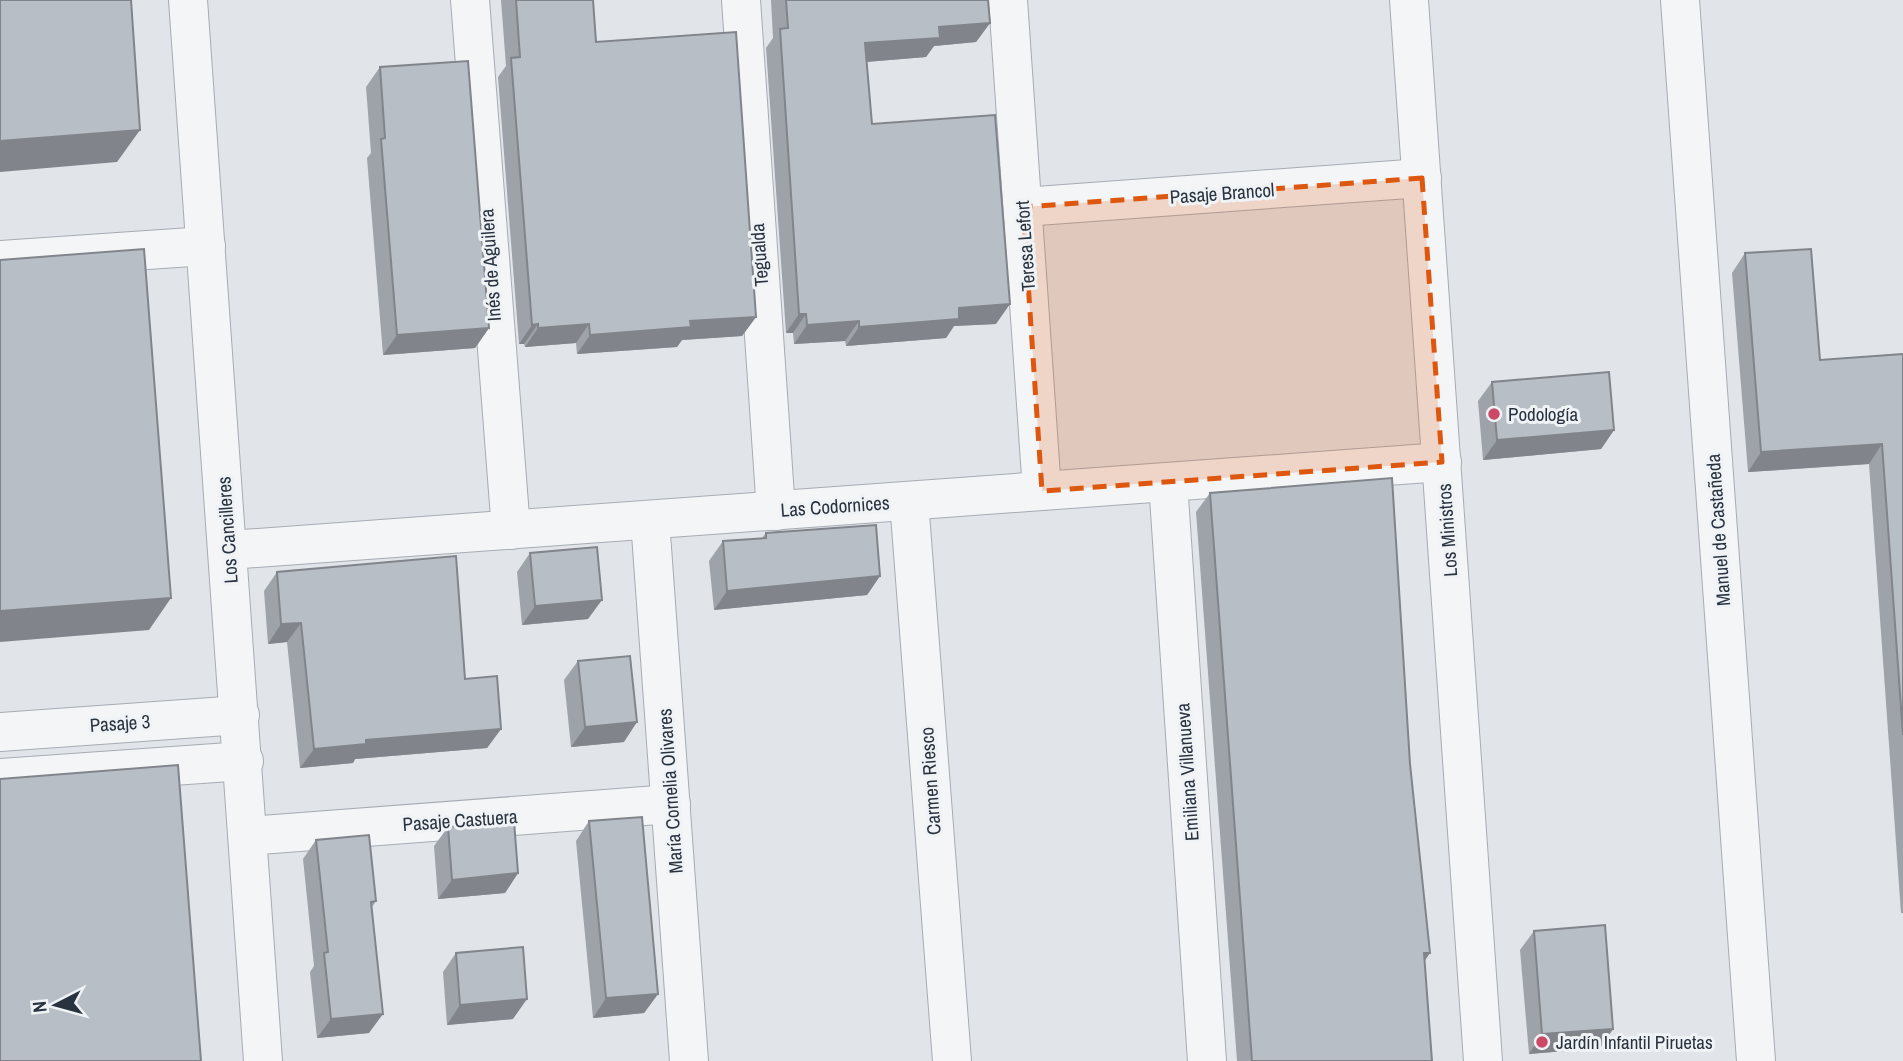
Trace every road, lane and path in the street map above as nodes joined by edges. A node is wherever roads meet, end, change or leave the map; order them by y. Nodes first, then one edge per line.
1 (188, 0) edge
2 (470, 0) edge
3 (741, 0) edge
4 (1008, 0) edge
5 (1409, 0) edge
6 (1680, 0) edge
7 (1422, 178) junction
8 (1023, 207) junction
9 (206, 246) junction
10 (0, 260) edge
11 (1442, 462) junction
12 (1168, 482) junction
13 (1042, 491) junction
14 (909, 501) junction
15 (776, 511) junction
16 (650, 520) junction
17 (511, 530) junction
18 (229, 550) junction
19 (240, 715) junction
20 (0, 732) edge
21 (244, 761) junction
22 (0, 778) edge
23 (671, 804) junction
24 (248, 836) junction
25 (263, 1061) edge
26 (690, 1061) edge
27 (952, 1061) edge
28 (1207, 1061) edge
29 (1483, 1061) edge
30 (1756, 1061) edge

1 - 9 street, Los Cancilleres
2 - 17 street, Inés de Aguilera
3 - 15 street, Tegualda
4 - 8 street, Teresa Lefort
5 - 7 street, Los Ministros
6 - 30 street, Manuel de Castañeda
7 - 8 street, Pasaje Brancol
7 - 11 street, Los Ministros
8 - 13 street, Teresa Lefort
9 - 10 street
9 - 18 street, Los Cancilleres
11 - 12 street, Las Codornices
11 - 29 street, Los Ministros
12 - 13 street, Las Codornices
12 - 28 street, Emiliana Villanueva
13 - 14 street, Las Codornices
14 - 15 street, Las Codornices
14 - 27 street, Carmen Riesco
15 - 16 street, Las Codornices
16 - 17 street, Las Codornices
16 - 23 street, María Cornelia Olivares
17 - 18 street, Las Codornices
18 - 19 street, Los Cancilleres
19 - 20 street, Pasaje 3
19 - 21 street, Los Cancilleres
21 - 22 street
21 - 24 street, Los Cancilleres
23 - 24 street, Pasaje Castuera
23 - 26 street, María Cornelia Olivares
24 - 25 street, Los Cancilleres

